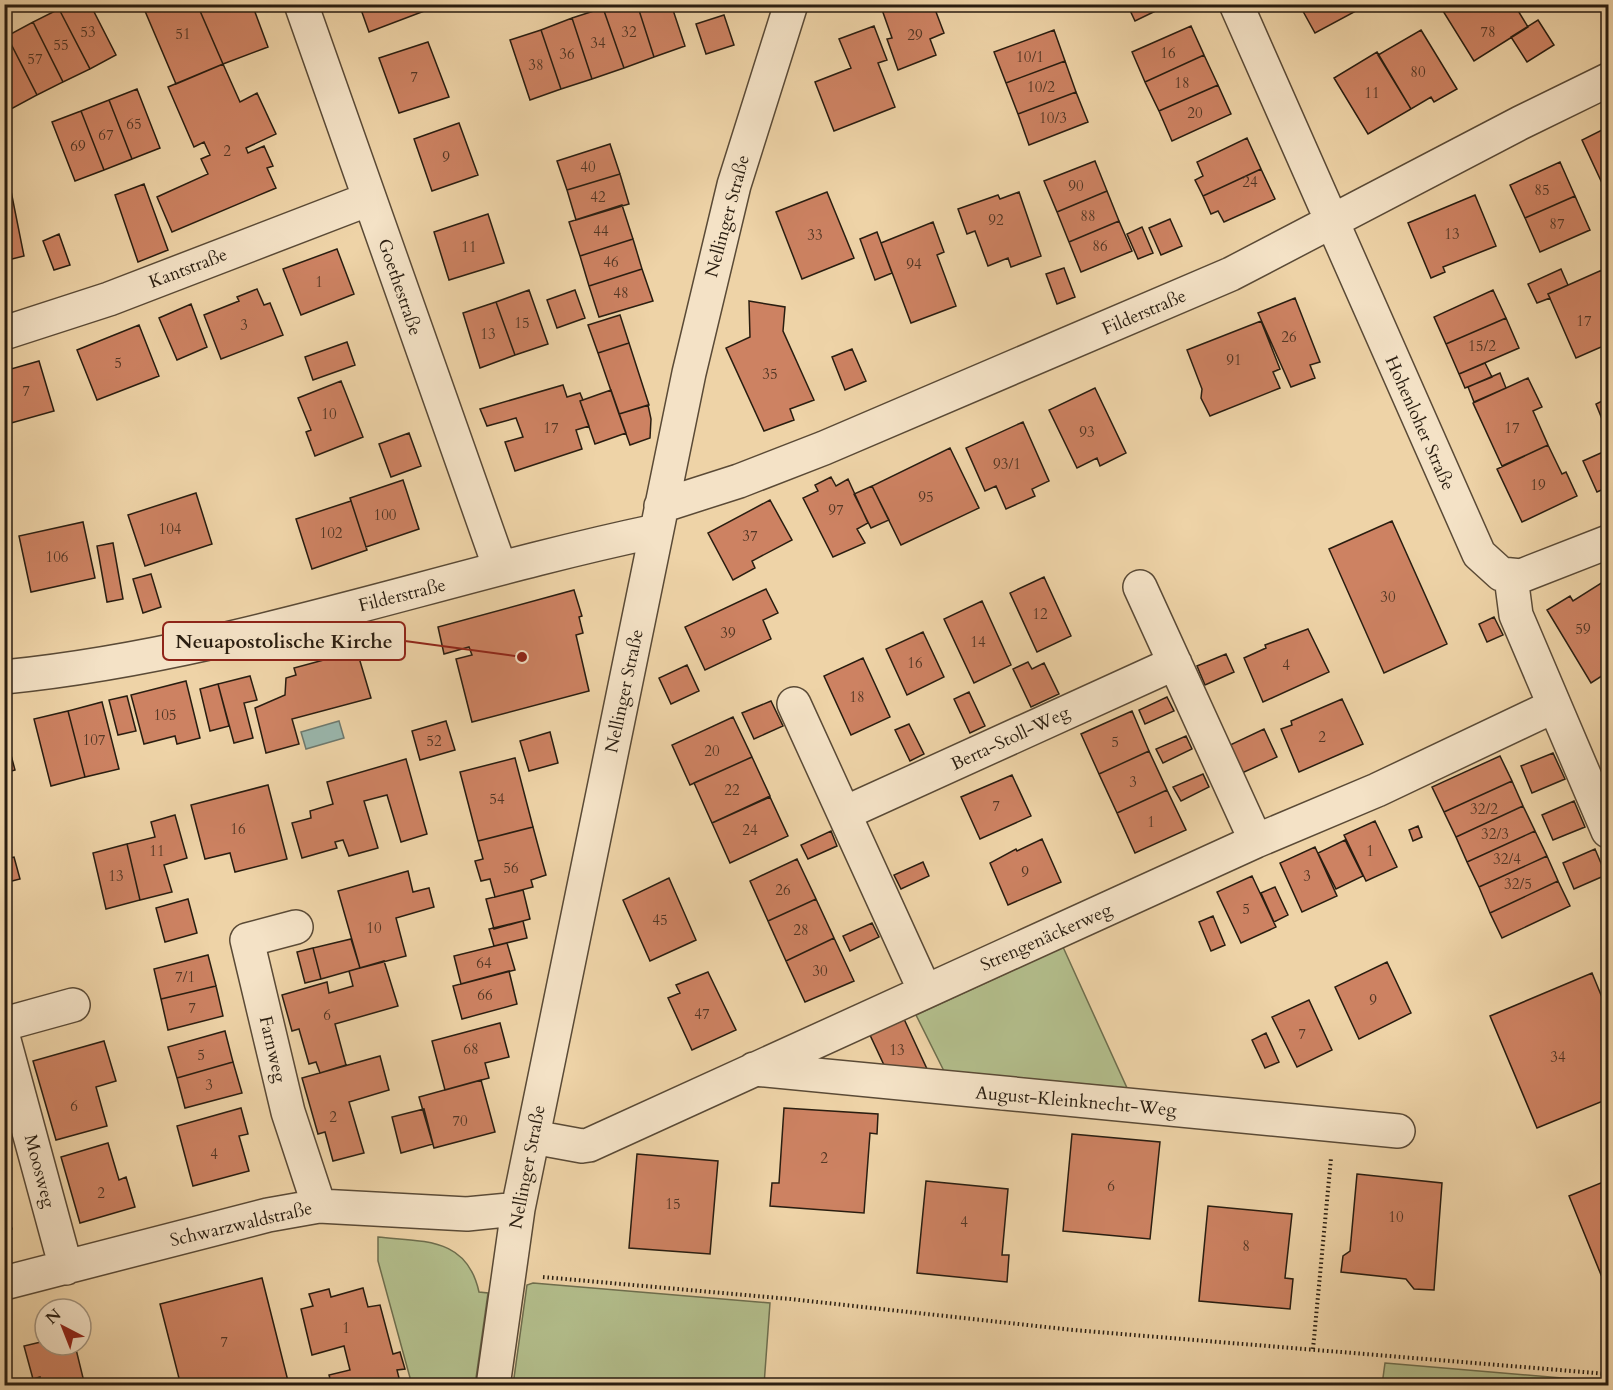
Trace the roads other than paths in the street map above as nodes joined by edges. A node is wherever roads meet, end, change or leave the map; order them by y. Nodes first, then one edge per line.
1 (302, 4) edge
2 (791, 4) edge
3 (1236, 4) edge
4 (1608, 80) edge
5 (369, 199) junction
6 (1332, 224) junction
7 (4, 333) edge
8 (659, 518) junction
9 (1608, 542) edge
10 (500, 568) junction
11 (1511, 577) junction
12 (1140, 587) dead end
13 (1175, 663) junction
14 (4, 677) edge
15 (794, 704) dead end
16 (1554, 706) junction
17 (845, 813) junction
18 (1608, 831) edge
19 (1256, 842) junction
20 (296, 927) dead end
21 (924, 991) junction
22 (73, 1005) dead end
23 (4, 1024) edge
24 (4, 1040) edge
25 (754, 1069) junction
26 (1398, 1131) dead end
27 (533, 1137) junction
28 (319, 1206) junction
29 (518, 1209) junction
30 (66, 1268) junction
31 (4, 1283) edge
32 (493, 1386) edge

1 - 5 street, Goethestraße
2 - 8 street, Nellinger Straße
3 - 6 street, Hohenloher Straße
4 - 6 street, Filderstraße
5 - 7 street, Kantstraße
5 - 10 street, Goethestraße
6 - 8 street, Filderstraße
6 - 11 street, Hohenloher Straße
8 - 10 street, Filderstraße
8 - 27 street, Nellinger Straße
9 - 11 street
10 - 14 street, Filderstraße
11 - 16 street
12 - 13 street
13 - 17 street, Berta-Stoll-Weg
13 - 19 street
15 - 17 street
16 - 18 street
16 - 19 street, Strengenäckerweg
17 - 21 street
19 - 21 street, Strengenäckerweg
20 - 28 street, Farnweg
21 - 25 street, Strengenäckerweg
22 - 23 street
24 - 30 street, Moosweg
25 - 26 street, August-Kleinknecht-Weg
25 - 27 street, Strengenäckerweg
27 - 29 street, Nellinger Straße
28 - 29 street, Schwarzwaldstraße
28 - 30 street, Schwarzwaldstraße
29 - 32 street, Nellinger Straße
30 - 31 street, Schwarzwaldstraße

